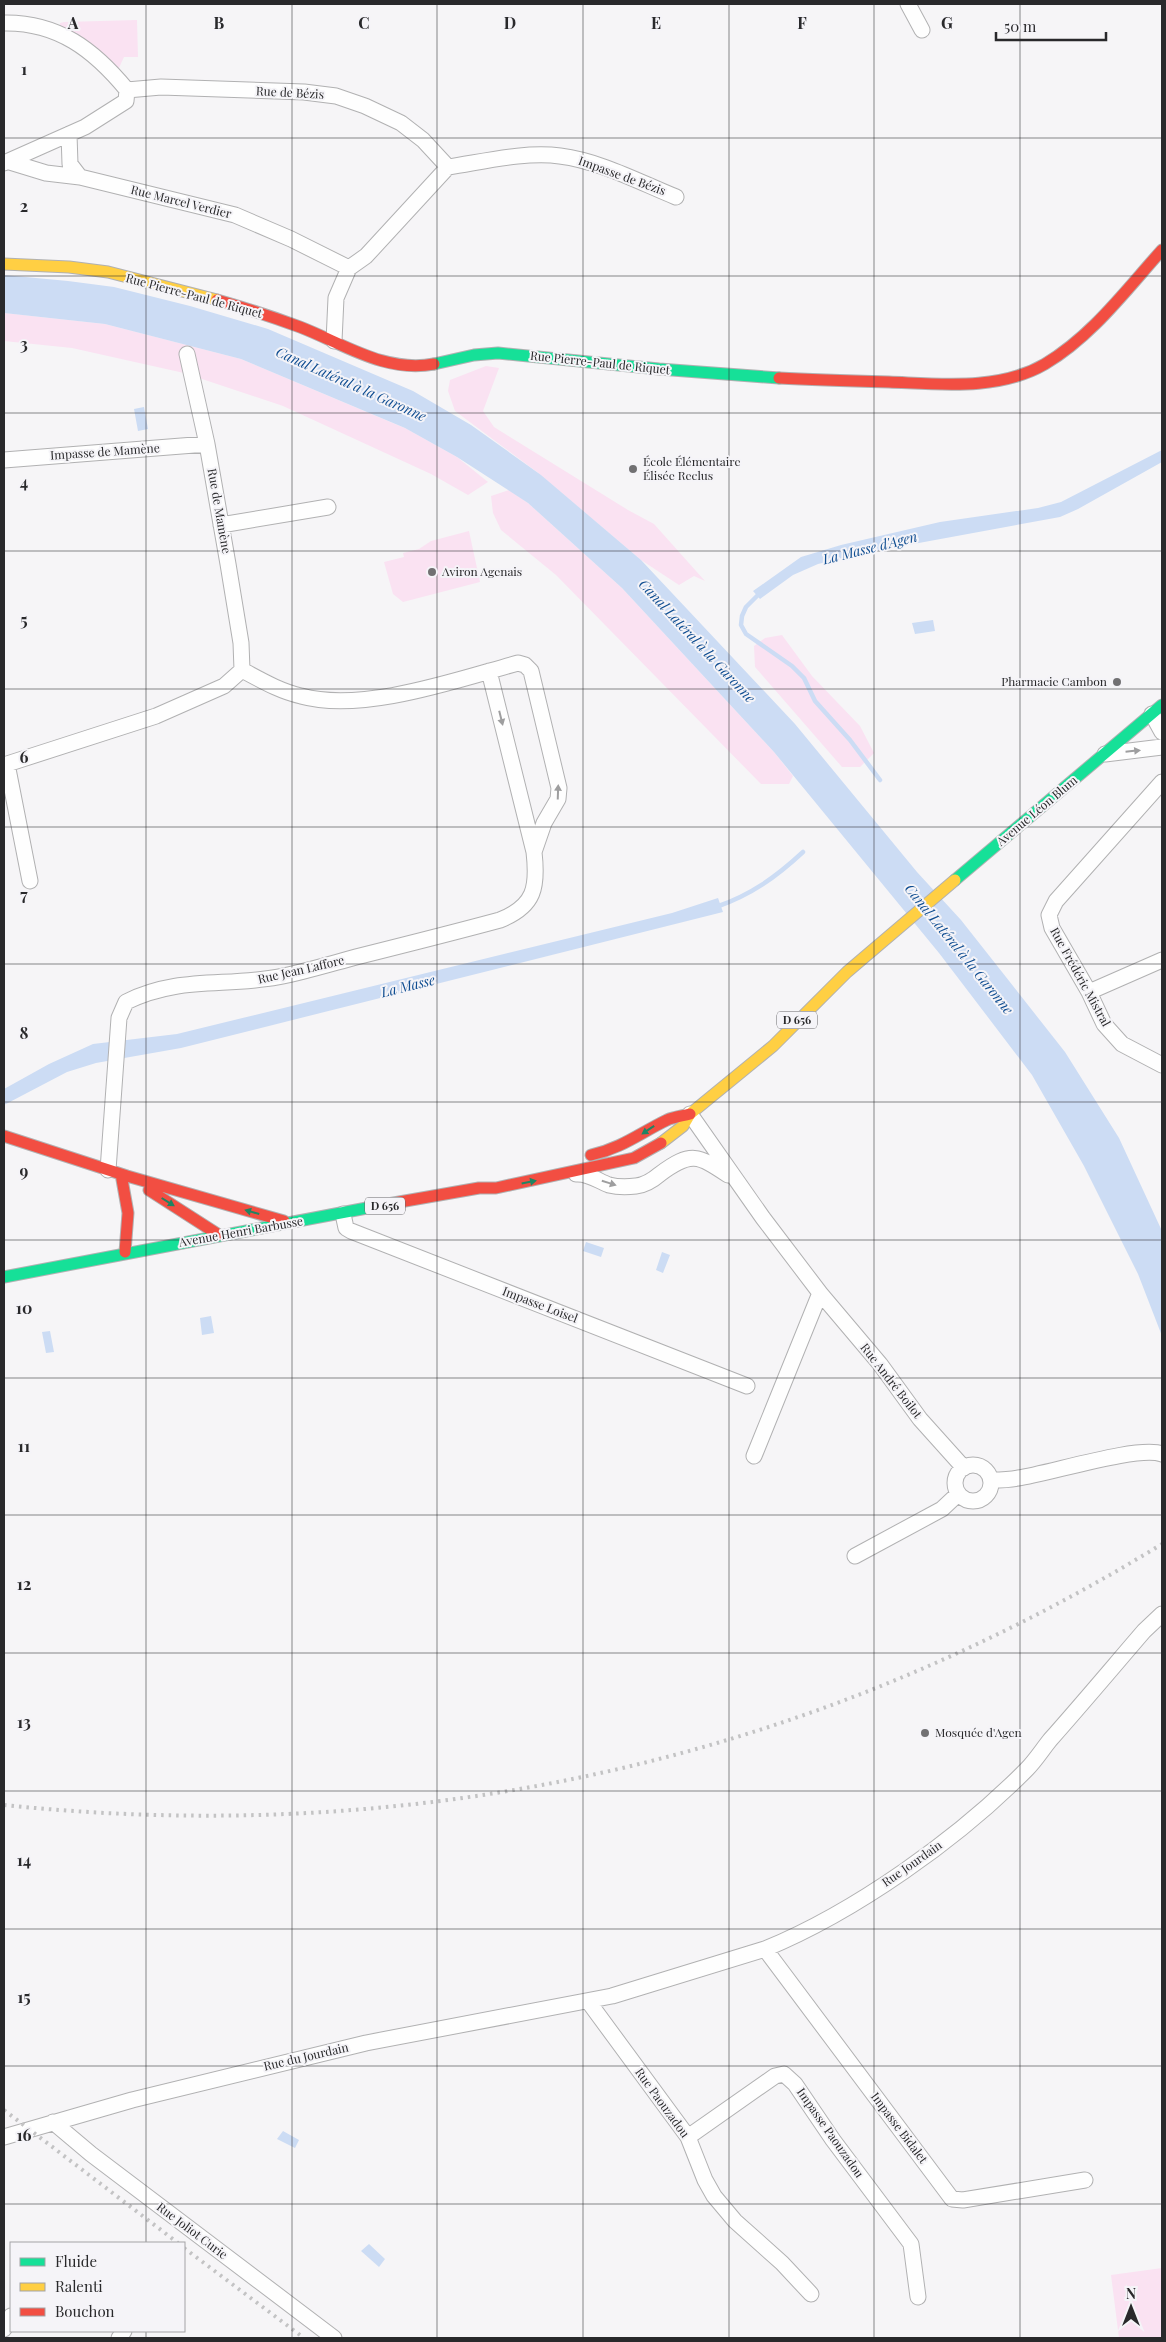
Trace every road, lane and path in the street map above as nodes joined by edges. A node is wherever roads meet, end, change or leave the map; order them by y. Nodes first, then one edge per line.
1 (908, 4) edge
2 (4, 23) edge
3 (922, 30) dead end
4 (127, 90) junction
5 (69, 134) junction
6 (7, 163) edge
7 (448, 167) junction
8 (80, 177) junction
9 (676, 197) dead end
10 (1162, 250) edge
11 (4, 264) edge
12 (349, 268) junction
13 (334, 341) junction
14 (187, 354) dead end
15 (207, 444) junction
16 (4, 460) edge
17 (328, 507) dead end
18 (221, 525) junction
19 (242, 670) junction
20 (489, 671) junction
21 (1159, 712) edge
22 (1162, 732) edge
23 (1162, 747) edge
24 (1104, 754) junction
25 (5, 764) edge
26 (1162, 782) edge
27 (524, 809) junction
28 (549, 814) junction
29 (534, 852) junction
30 (30, 881) dead end
31 (902, 925) joint
32 (1162, 960) edge
33 (1090, 992) junction
34 (1162, 1065) edge
35 (690, 1114) junction
36 (7, 1137) edge
37 (608, 1151) junction
38 (581, 1157) dead end
39 (586, 1170) junction
40 (520, 1171) dead end
41 (119, 1173) junction
42 (562, 1175) junction
43 (736, 1181) junction
44 (480, 1188) junction
45 (213, 1201) junction
46 (343, 1214) junction
47 (290, 1223) junction
48 (227, 1225) junction
49 (219, 1235) junction
50 (125, 1252) junction
51 (4, 1277) edge
52 (820, 1293) junction
53 (747, 1386) dead end
54 (1162, 1454) edge
55 (754, 1456) dead end
56 (964, 1468) junction
57 (991, 1480) junction
58 (958, 1494) junction
59 (855, 1556) dead end
60 (1162, 1614) edge
61 (765, 1949) junction
62 (588, 2001) junction
63 (52, 2122) junction
64 (4, 2137) edge
65 (688, 2137) junction
66 (1085, 2180) dead end
67 (811, 2294) dead end
68 (918, 2297) dead end
69 (10, 2318) edge
70 (4, 2329) edge
71 (334, 2338) edge

1 - 3 street
2 - 4 street
4 - 5 street
4 - 7 street, Rue de Bézis
5 - 6 street
5 - 8 street
6 - 8 street, Rue Marcel Verdier
7 - 9 street, Impasse de Bézis
7 - 12 street
8 - 12 street, Rue Marcel Verdier
10 - 13 main road, Rue Pierre-Paul de Riquet
11 - 13 main road, Rue Pierre-Paul de Riquet
12 - 13 street
14 - 15 street, Rue de Mamène
15 - 16 street, Impasse de Mamène
15 - 18 street, Rue de Mamène
17 - 18 street
18 - 19 street, Rue de Mamène
19 - 20 street, Rue Jean Laffore
19 - 25 street
20 -> 27 street, Rue Jean Laffore
28 -> 20 street, Rue Jean Laffore
21 - 22 street, Avenue Léon Blum / D 656
21 - 24 main road, Avenue Léon Blum / D 656
24 -> 23 street
24 - 31 main road, Avenue Léon Blum / D 656
25 - 30 street
26 - 33 street, Rue Frédéric Mistral
27 - 28 street
27 - 29 street, Rue Jean Laffore
28 - 29 street, Rue Jean Laffore
29 - 41 street, Rue Jean Laffore
31 - 35 main road, Avenue Henri Barbusse / D 656
32 - 33 street
33 - 34 street, Rue Frédéric Mistral
35 -> 37 main road, Avenue Henri Barbusse / D 656
35 - 39 main road, Avenue Henri Barbusse / D 656
35 - 43 street, Rue André Boilot
36 - 41 main road, D 656
37 - 38 main road, Avenue Henri Barbusse / D 656
37 - 39 main road
39 - 42 main road, Avenue Henri Barbusse / D 656
40 - 44 main road, Avenue Henri Barbusse / D 656
41 - 45 main road, D 656
41 -> 49 main road, D 656
41 - 50 main road
42 -> 43 street
44 -> 42 main road, Avenue Henri Barbusse / D 656
43 - 52 street, Rue André Boilot
44 - 46 main road, Avenue Henri Barbusse / D 656
47 -> 45 main road, D 656
45 - 48 main road
46 - 47 main road, Avenue Henri Barbusse / D 656
46 - 53 street, Impasse Loisel
47 - 48 main road, Avenue Henri Barbusse / D 656
48 - 49 main road, Avenue Henri Barbusse / D 656
49 - 50 main road, Avenue Henri Barbusse / D 656
50 - 51 main road, Avenue Henri Barbusse
52 - 55 street
52 - 56 street, Rue André Boilot
54 - 57 street
56 - 57 street
56 - 58 street
57 - 58 street
58 - 59 street
60 - 61 street, Rue Jourdain
61 - 62 street, Rue Jourdain
61 - 66 street, Impasse Bidalet
62 - 63 street, Rue du Jourdain
62 - 65 street, Rue Paouzadou
63 - 64 street, Rue du Jourdain
63 - 71 street, Rue Joliot Curie
65 - 67 street, Rue Paouzadou
65 - 68 street, Impasse Paouzadou
69 - 70 street

